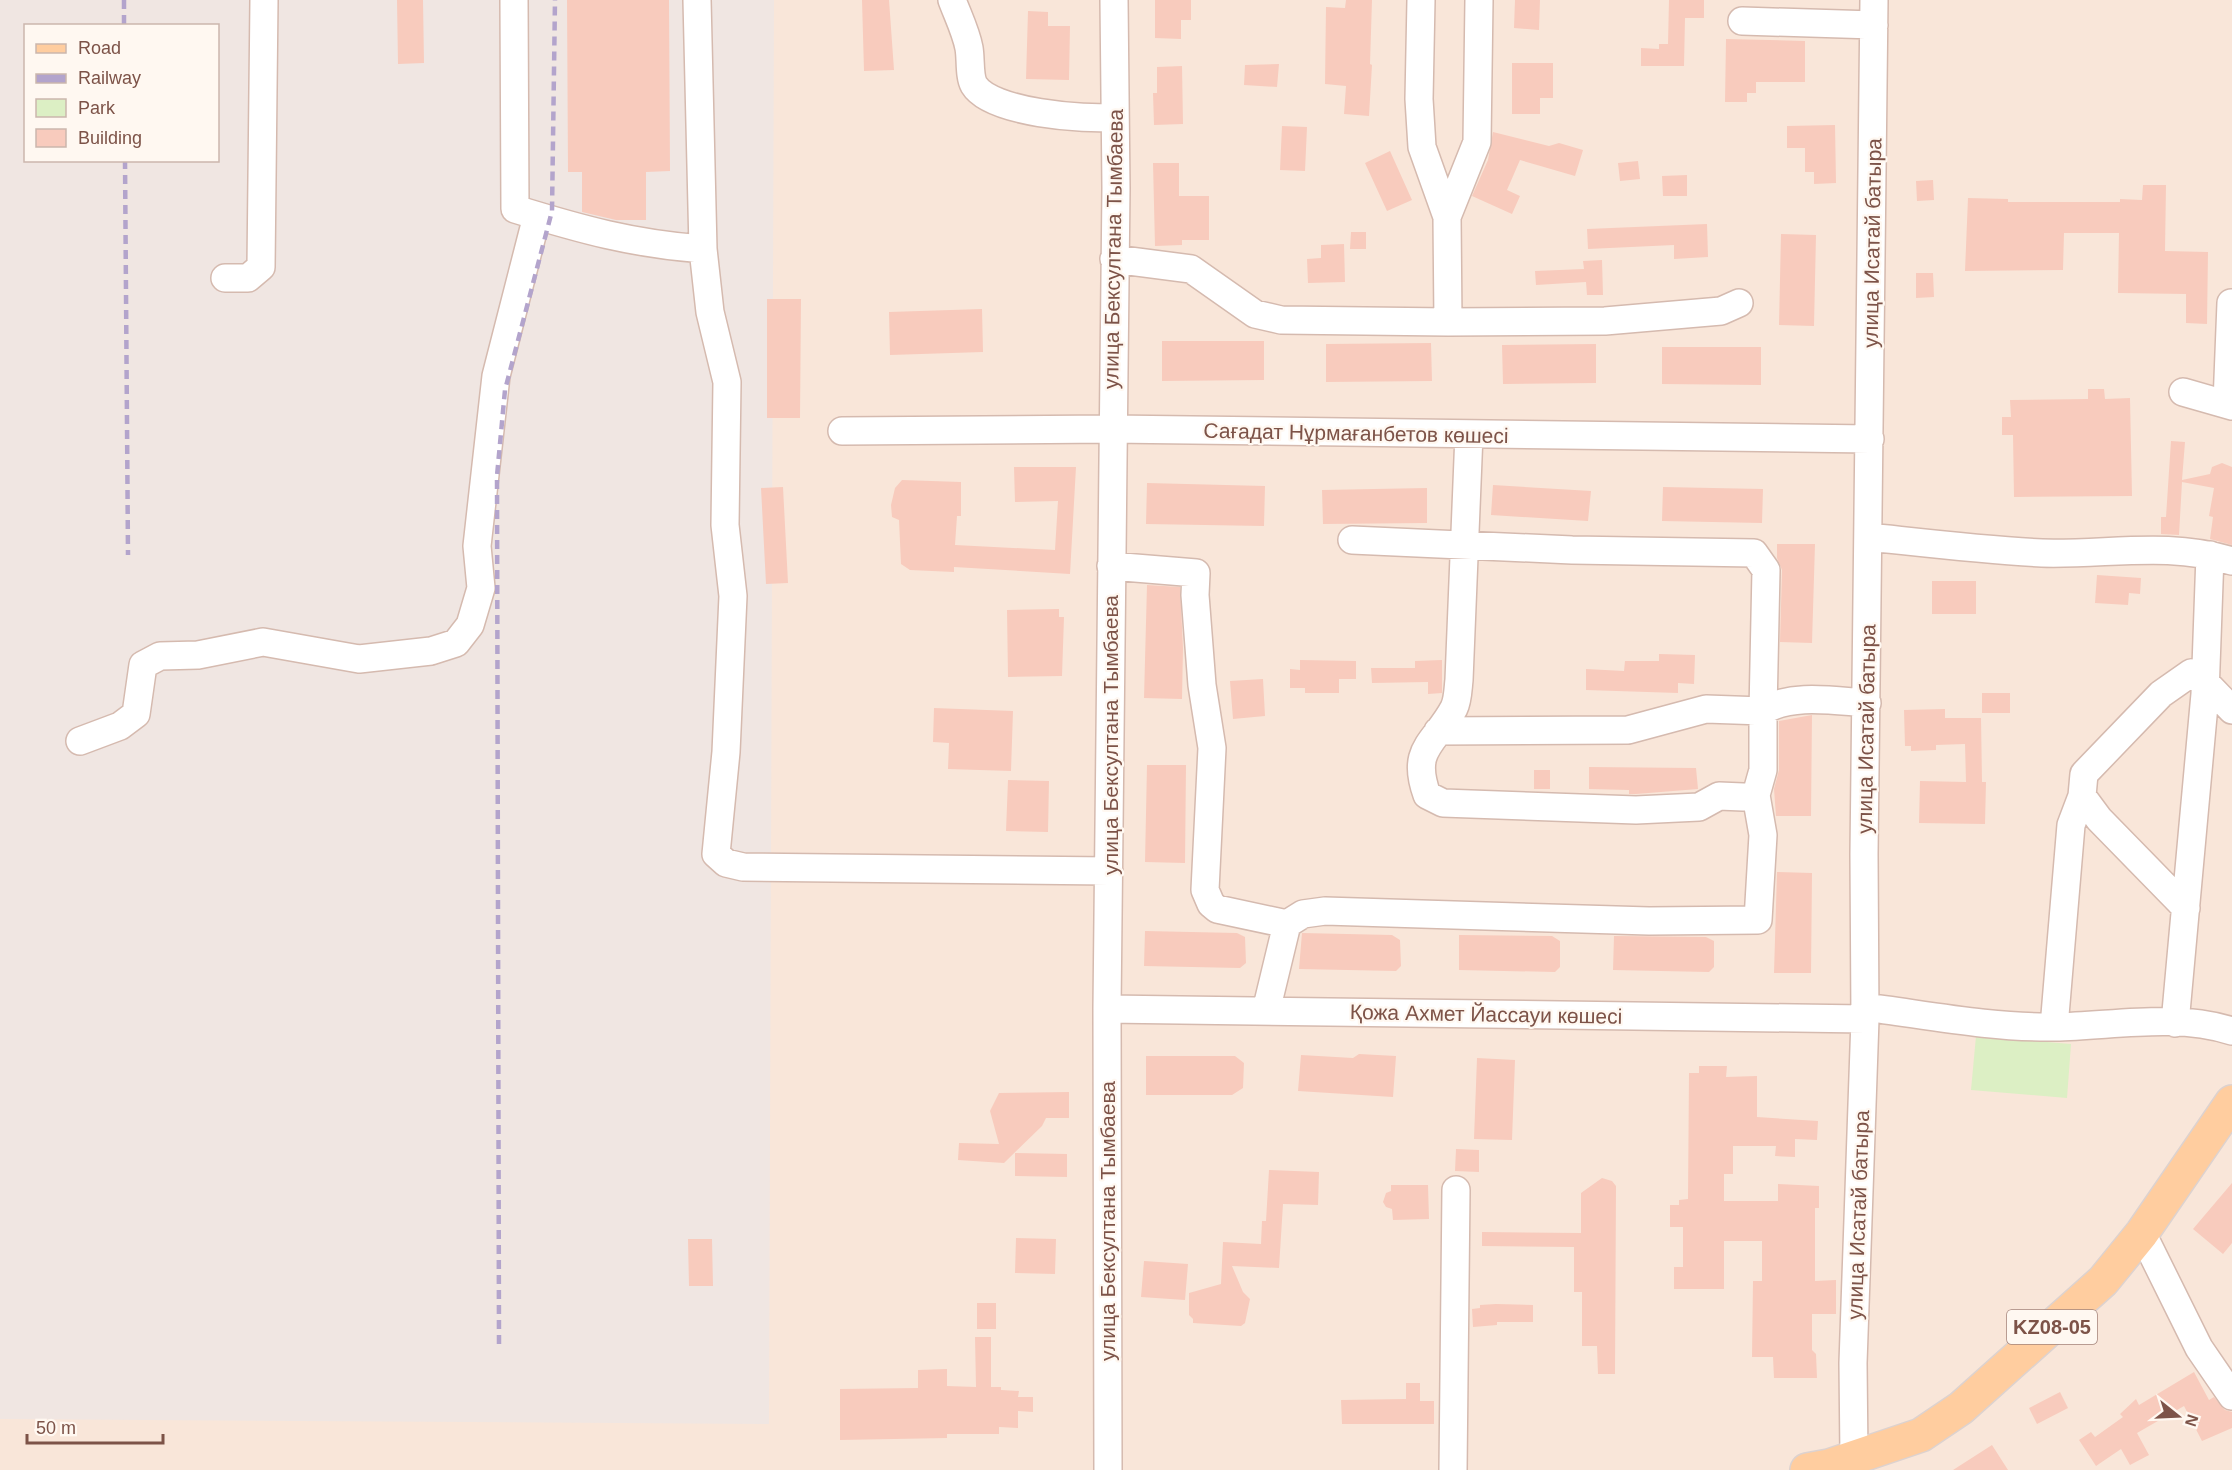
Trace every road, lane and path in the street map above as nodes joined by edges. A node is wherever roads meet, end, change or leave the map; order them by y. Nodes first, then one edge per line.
1 (264, 0) edge
2 (514, 0) edge
3 (697, 0) edge
4 (952, 0) edge
5 (1114, 0) edge
6 (1421, 0) edge
7 (1479, 0) edge
8 (1874, 12) edge
9 (1742, 21) dead end
10 (1115, 117) junction
11 (537, 216) junction
12 (1446, 217) junction
13 (703, 249) junction
14 (1114, 259) junction
15 (225, 278) dead end
16 (1739, 303) dead end
17 (2231, 303) edge
18 (1448, 322) junction
19 (2182, 392) dead end
20 (2229, 404) edge
21 (1111, 429) junction
22 (842, 431) dead end
23 (1469, 434) junction
24 (1870, 439) junction
25 (1869, 537) junction
26 (1352, 540) dead end
27 (1464, 545) junction
28 (2221, 558) edge
29 (1111, 566) junction
30 (2206, 682) junction
31 (1867, 703) junction
32 (2232, 710) edge
33 (1763, 711) junction
34 (1438, 731) junction
35 (80, 741) dead end
36 (1756, 795) junction
37 (2082, 796) junction
38 (1110, 871) junction
39 (2186, 908) junction
40 (1287, 924) junction
41 (1107, 1009) junction
42 (1266, 1011) junction
43 (1865, 1013) junction
44 (2175, 1023) junction
45 (2054, 1027) junction
46 (2232, 1030) edge
47 (2232, 1102) edge
48 (1455, 1190) dead end
49 (2142, 1233) junction
50 (2232, 1396) edge
51 (1831, 1466) edge
52 (1108, 1470) edge
53 (1453, 1470) edge

1 - 15 street
2 - 11 street
3 - 13 street
4 - 10 street
5 - 10 street, улица Бексултана Тымбаева
6 - 12 street
7 - 12 street
8 - 9 street
8 - 24 street, улица Исатай батыра
10 - 14 street, улица Бексултана Тымбаева
11 - 13 street
11 - 35 street
12 - 18 street
13 - 38 street
14 - 18 street
14 - 21 street, улица Бексултана Тымбаева
16 - 18 street
17 - 20 street
19 - 20 street
21 - 22 street, Сағадат Нұрмағанбетов көшесі
21 - 23 street, Сағадат Нұрмағанбетов көшесі
21 - 29 street, улица Бексултана Тымбаева
23 - 24 street, Сағадат Нұрмағанбетов көшесі
23 - 27 street
24 - 25 street, улица Исатай батыра
25 - 28 street
25 - 31 street, улица Исатай батыра
26 - 27 street
27 - 33 street
27 - 34 street
28 - 30 street
29 - 38 street, улица Бексултана Тымбаева
29 - 40 street
30 - 32 street
30 - 37 street
30 - 39 street
31 - 33 street
31 - 43 street, улица Исатай батыра
33 - 34 street
33 - 36 street
34 - 36 street
36 - 40 street
37 - 39 street
37 - 45 street
38 - 41 street, улица Бексултана Тымбаева
39 - 44 street
40 - 42 street
41 - 42 street, Қожа Ахмет Йассауи көшесі
41 - 52 street, улица Бексултана Тымбаева
42 - 43 street, Қожа Ахмет Йассауи көшесі
43 - 45 street, Қожа Ахмет Йассауи көшесі
43 - 51 street, улица Исатай батыра
44 - 45 street, Қожа Ахмет Йассауи көшесі
44 - 46 street, Қожа Ахмет Йассауи көшесі
47 - 49 main road, KZ08-05
48 - 53 street
49 - 50 street
49 - 51 main road, KZ08-05

